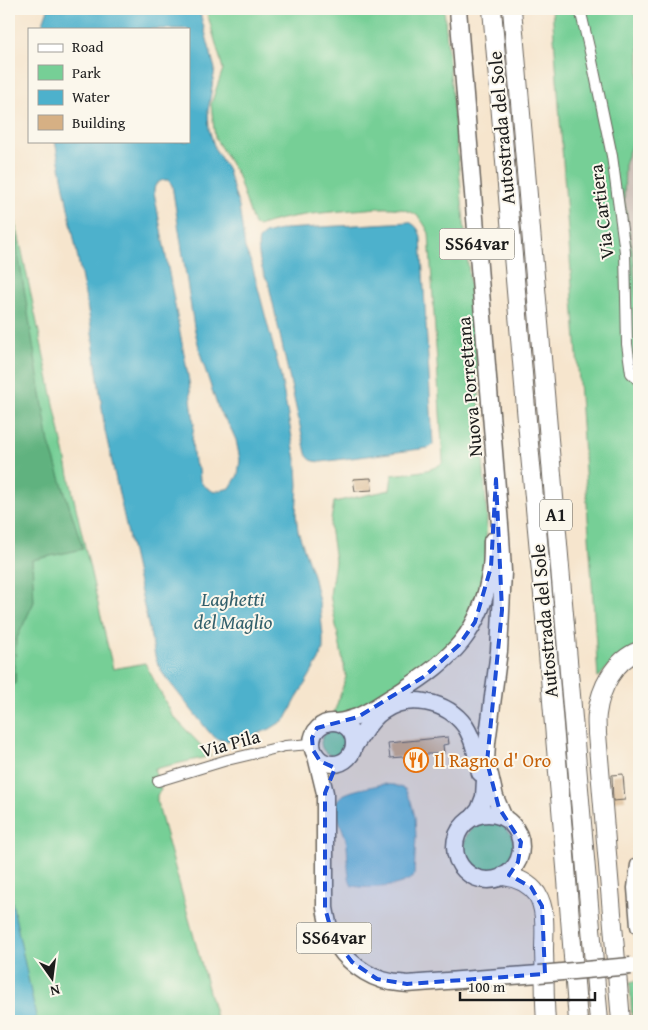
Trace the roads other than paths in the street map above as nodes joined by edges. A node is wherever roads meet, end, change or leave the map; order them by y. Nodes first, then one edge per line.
1 (458, 9) edge
2 (492, 9) edge
3 (512, 9) edge
4 (580, 9) edge
5 (639, 381) edge
6 (496, 479) junction
7 (639, 651) edge
8 (338, 722) junction
9 (354, 746) junction
10 (314, 750) junction
11 (487, 762) junction
12 (340, 764) junction
13 (158, 782) dead end
14 (325, 793) junction
15 (484, 797) junction
16 (473, 817) junction
17 (504, 818) junction
18 (639, 865) edge
19 (504, 876) junction
20 (639, 917) edge
21 (635, 966) edge
22 (546, 1021) edge
23 (578, 1021) edge
24 (599, 1021) edge
25 (621, 1021) edge

1 - 6 highway, Nuova Porrettana / SS64var
2 - 23 highway, Autostrada del Sole / A1
3 - 24 highway, Autostrada del Sole / A1
4 - 5 street, Via Cartiera
6 - 8 highway, SS64var
6 - 11 highway, Nuova Porrettana / SS64var
7 - 25 highway
8 - 9 highway
8 - 10 highway, SS64var
9 - 12 highway, SS64var
9 - 15 highway, SS64var
10 - 12 highway
10 - 13 street, Via Pila
10 - 14 highway, SS64var
11 - 15 highway
11 - 17 highway, SS64var
12 - 14 highway, SS64var
14 - 21 highway, SS64var, bridge
15 - 16 highway
16 - 17 highway
16 - 19 highway
17 - 19 highway, SS64var
18 - 20 highway
19 - 22 highway

